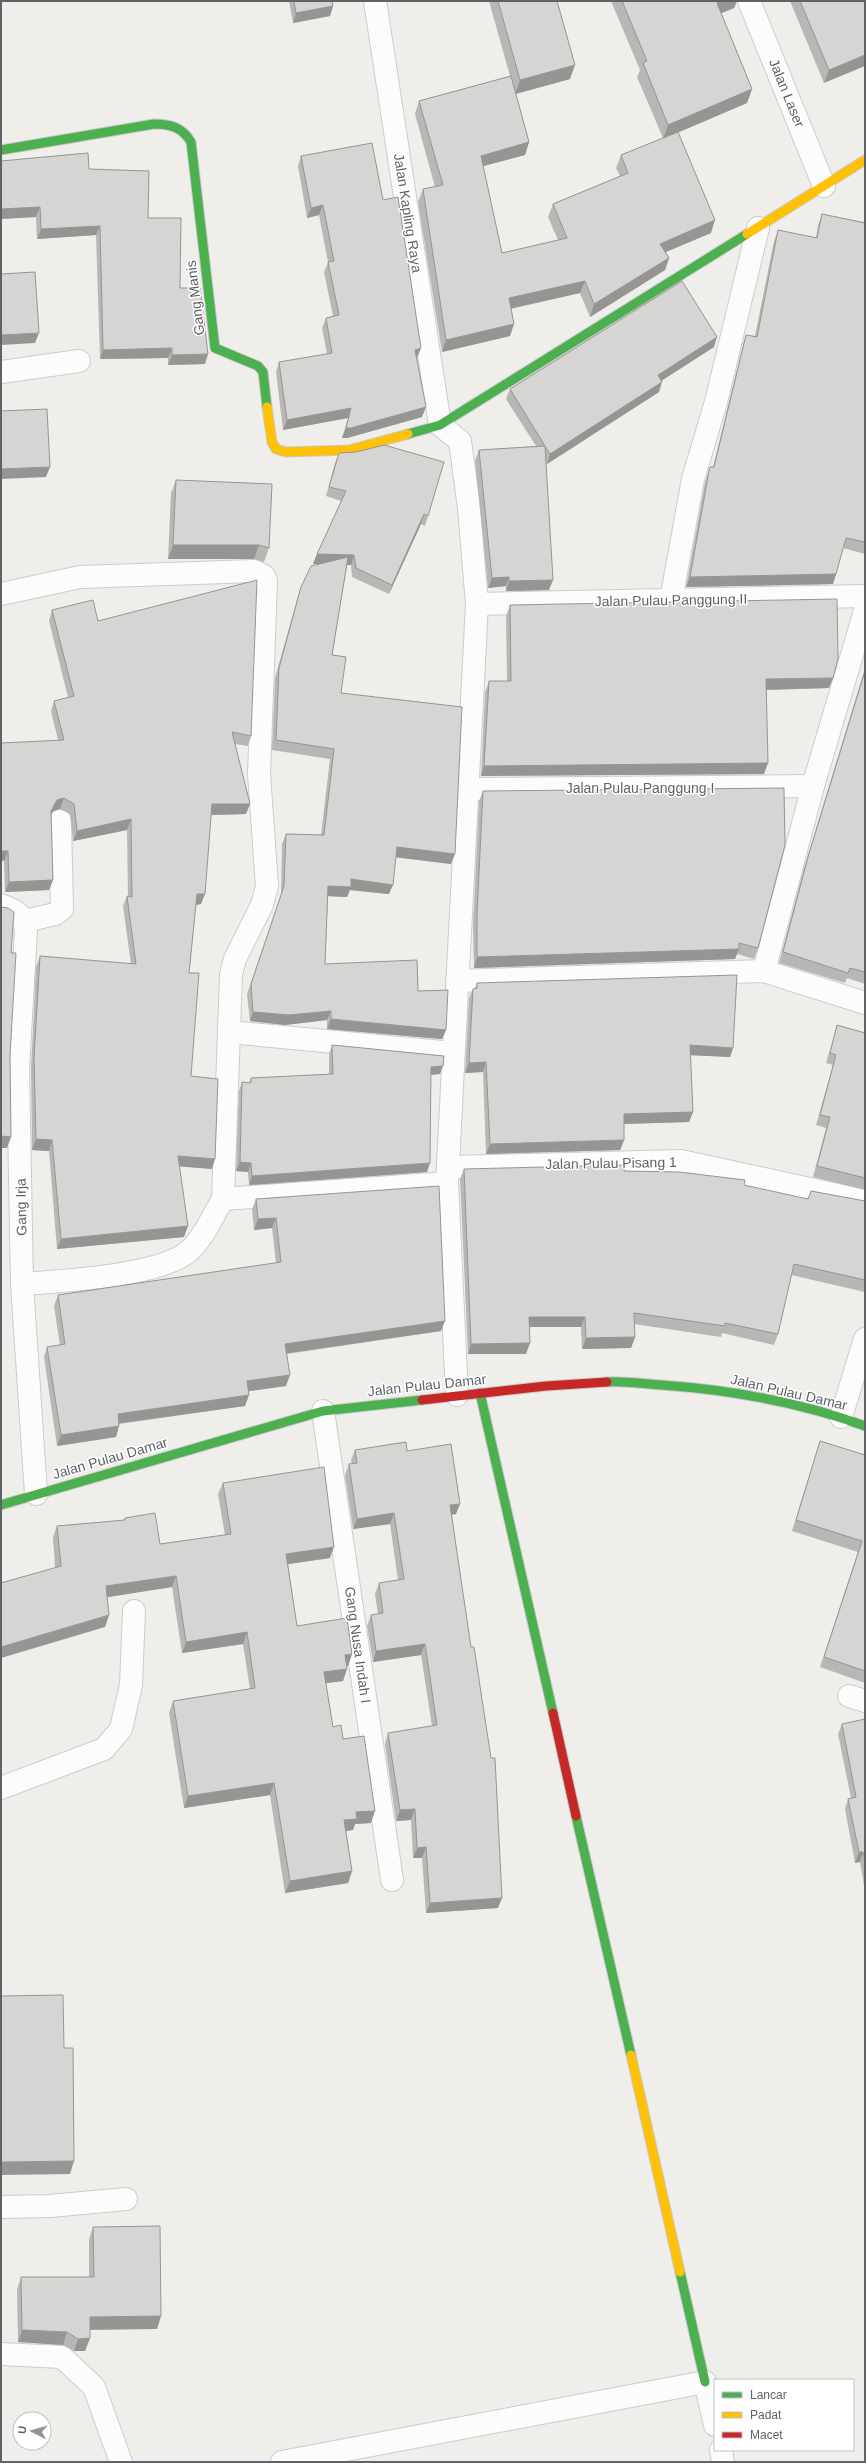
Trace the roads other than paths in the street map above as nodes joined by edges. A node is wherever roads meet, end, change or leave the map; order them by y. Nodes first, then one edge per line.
1 (375, 1) edge
2 (749, 1) edge
3 (1, 150) edge
4 (865, 160) edge
5 (824, 186) junction
6 (758, 228) junction
7 (79, 361) dead end
8 (1, 372) edge
9 (440, 425) junction
10 (1, 594) edge
11 (865, 596) edge
12 (671, 600) junction
13 (477, 604) junction
14 (865, 611) edge
15 (813, 786) junction
16 (467, 789) junction
17 (60, 821) dead end
18 (1, 905) edge
19 (25, 921) junction
20 (764, 971) junction
21 (457, 981) junction
22 (865, 1003) edge
23 (229, 1032) junction
24 (453, 1053) junction
25 (9, 1067) edge
26 (448, 1175) junction
27 (223, 1199) junction
28 (865, 1201) edge
29 (22, 1284) junction
30 (865, 1339) edge
31 (480, 1393) junction
32 (457, 1395) junction
33 (323, 1411) junction
34 (841, 1417) junction
35 (865, 1426) edge
36 (36, 1494) junction
37 (1, 1505) edge
38 (134, 1611) dead end
39 (1, 1788) edge
40 (392, 1880) dead end
41 (126, 2199) dead end
42 (1, 2207) edge
43 (1, 2354) edge
44 (705, 2382) junction
45 (714, 2421) edge
46 (721, 2451) edge
47 (121, 2462) edge
48 (282, 2462) edge
49 (724, 2462) edge

1 - 9 street, Jalan Kapling Raya
2 - 5 street, Jalan Laser
3 - 9 street, Gang Manis
4 - 5 street
5 - 6 street
6 - 9 street
6 - 12 street
7 - 8 street
9 - 13 street
10 - 23 street
11 - 12 street, Jalan Pulau Panggung II
12 - 13 street, Jalan Pulau Panggung II
13 - 16 street
14 - 15 street
15 - 16 street, Jalan Pulau Panggung I
15 - 20 street
16 - 21 street
17 - 19 street
18 - 19 street
19 - 25 street, Gang Irja
20 - 21 street
20 - 22 street
21 - 24 street
23 - 24 street
23 - 27 street
24 - 26 street
25 - 29 street, Gang Irja
26 - 27 street, Jalan Pulau Pisang 1
26 - 28 street, Jalan Pulau Pisang 1
26 - 32 street
27 - 29 street
29 - 36 street, Gang Irja
30 - 34 street
31 - 32 street, Jalan Pulau Damar
31 - 34 street, Jalan Pulau Damar
31 - 44 street
32 - 33 street, Jalan Pulau Damar
33 - 36 street, Jalan Pulau Damar
33 - 40 street, Gang Nusa Indah I
34 - 35 street, Jalan Pulau Damar
36 - 37 street, Jalan Pulau Damar
38 - 39 street
41 - 42 street
43 - 47 street
44 - 45 street
44 - 48 street
46 - 49 street

